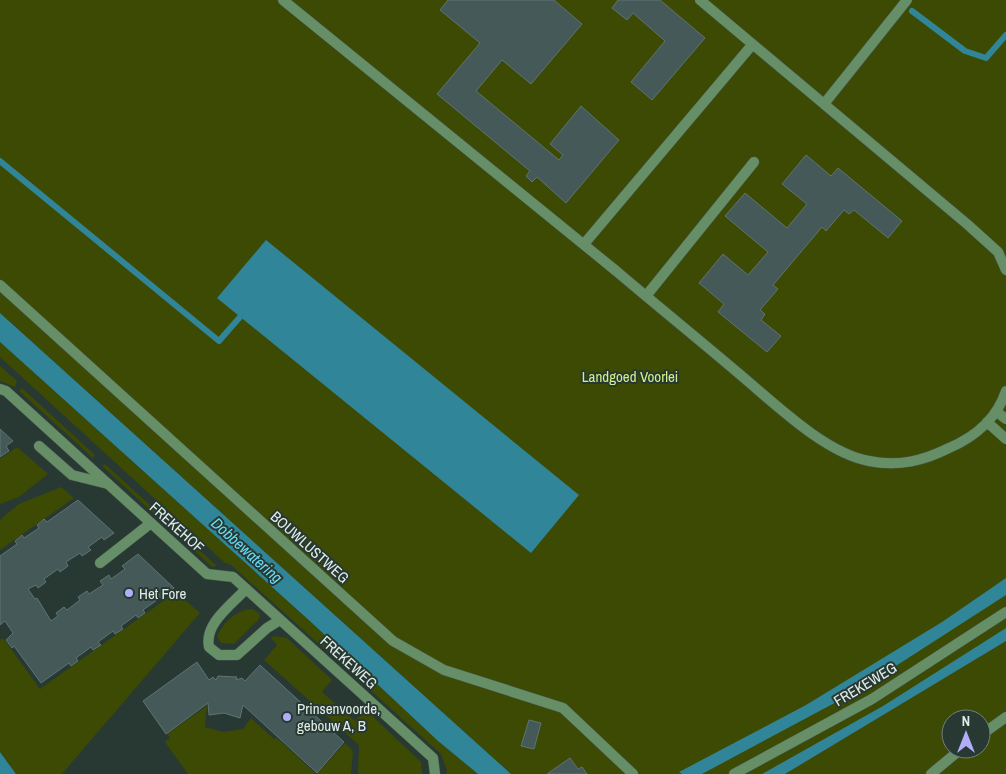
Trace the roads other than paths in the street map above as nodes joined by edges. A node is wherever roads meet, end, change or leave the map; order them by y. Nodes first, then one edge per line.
1 (283, 0) edge
2 (700, 0) edge
3 (907, 0) edge
4 (752, 45) junction
5 (824, 104) junction
6 (754, 162) dead end
7 (584, 244) junction
8 (1006, 270) edge
9 (0, 285) edge
10 (646, 296) junction
11 (0, 389) edge
12 (1006, 390) edge
13 (997, 412) junction
14 (1006, 419) edge
15 (987, 422) junction
16 (1006, 438) edge
17 (39, 446) dead end
18 (108, 484) junction
19 (151, 523) junction
20 (100, 563) dead end
21 (233, 577) joint
22 (246, 589) junction
23 (1006, 612) edge
24 (280, 620) junction
25 (1006, 718) edge
26 (991, 728) edge
27 (949, 759) edge
28 (435, 774) edge
29 (633, 774) edge
30 (734, 774) edge
31 (931, 774) edge

1 - 7 street
2 - 4 street
3 - 5 street
4 - 5 street
4 - 7 street
5 - 8 street
6 - 10 street
7 - 10 street
9 - 29 street, BOUWLUSTWEG
10 - 15 street
11 - 18 street, FREKEHOF
12 - 13 street
13 - 14 street
13 - 15 street
15 - 16 street
17 - 18 street, FREKEHOF
18 - 19 street, FREKEHOF
19 - 20 street
19 - 21 street, FREKEHOF
21 - 22 street, FREKEWEG
22 - 24 street, FREKEWEG
22 - 24 street
23 - 30 street, FREKEWEG
24 - 28 street, FREKEWEG
25 - 26 street
27 - 31 street

